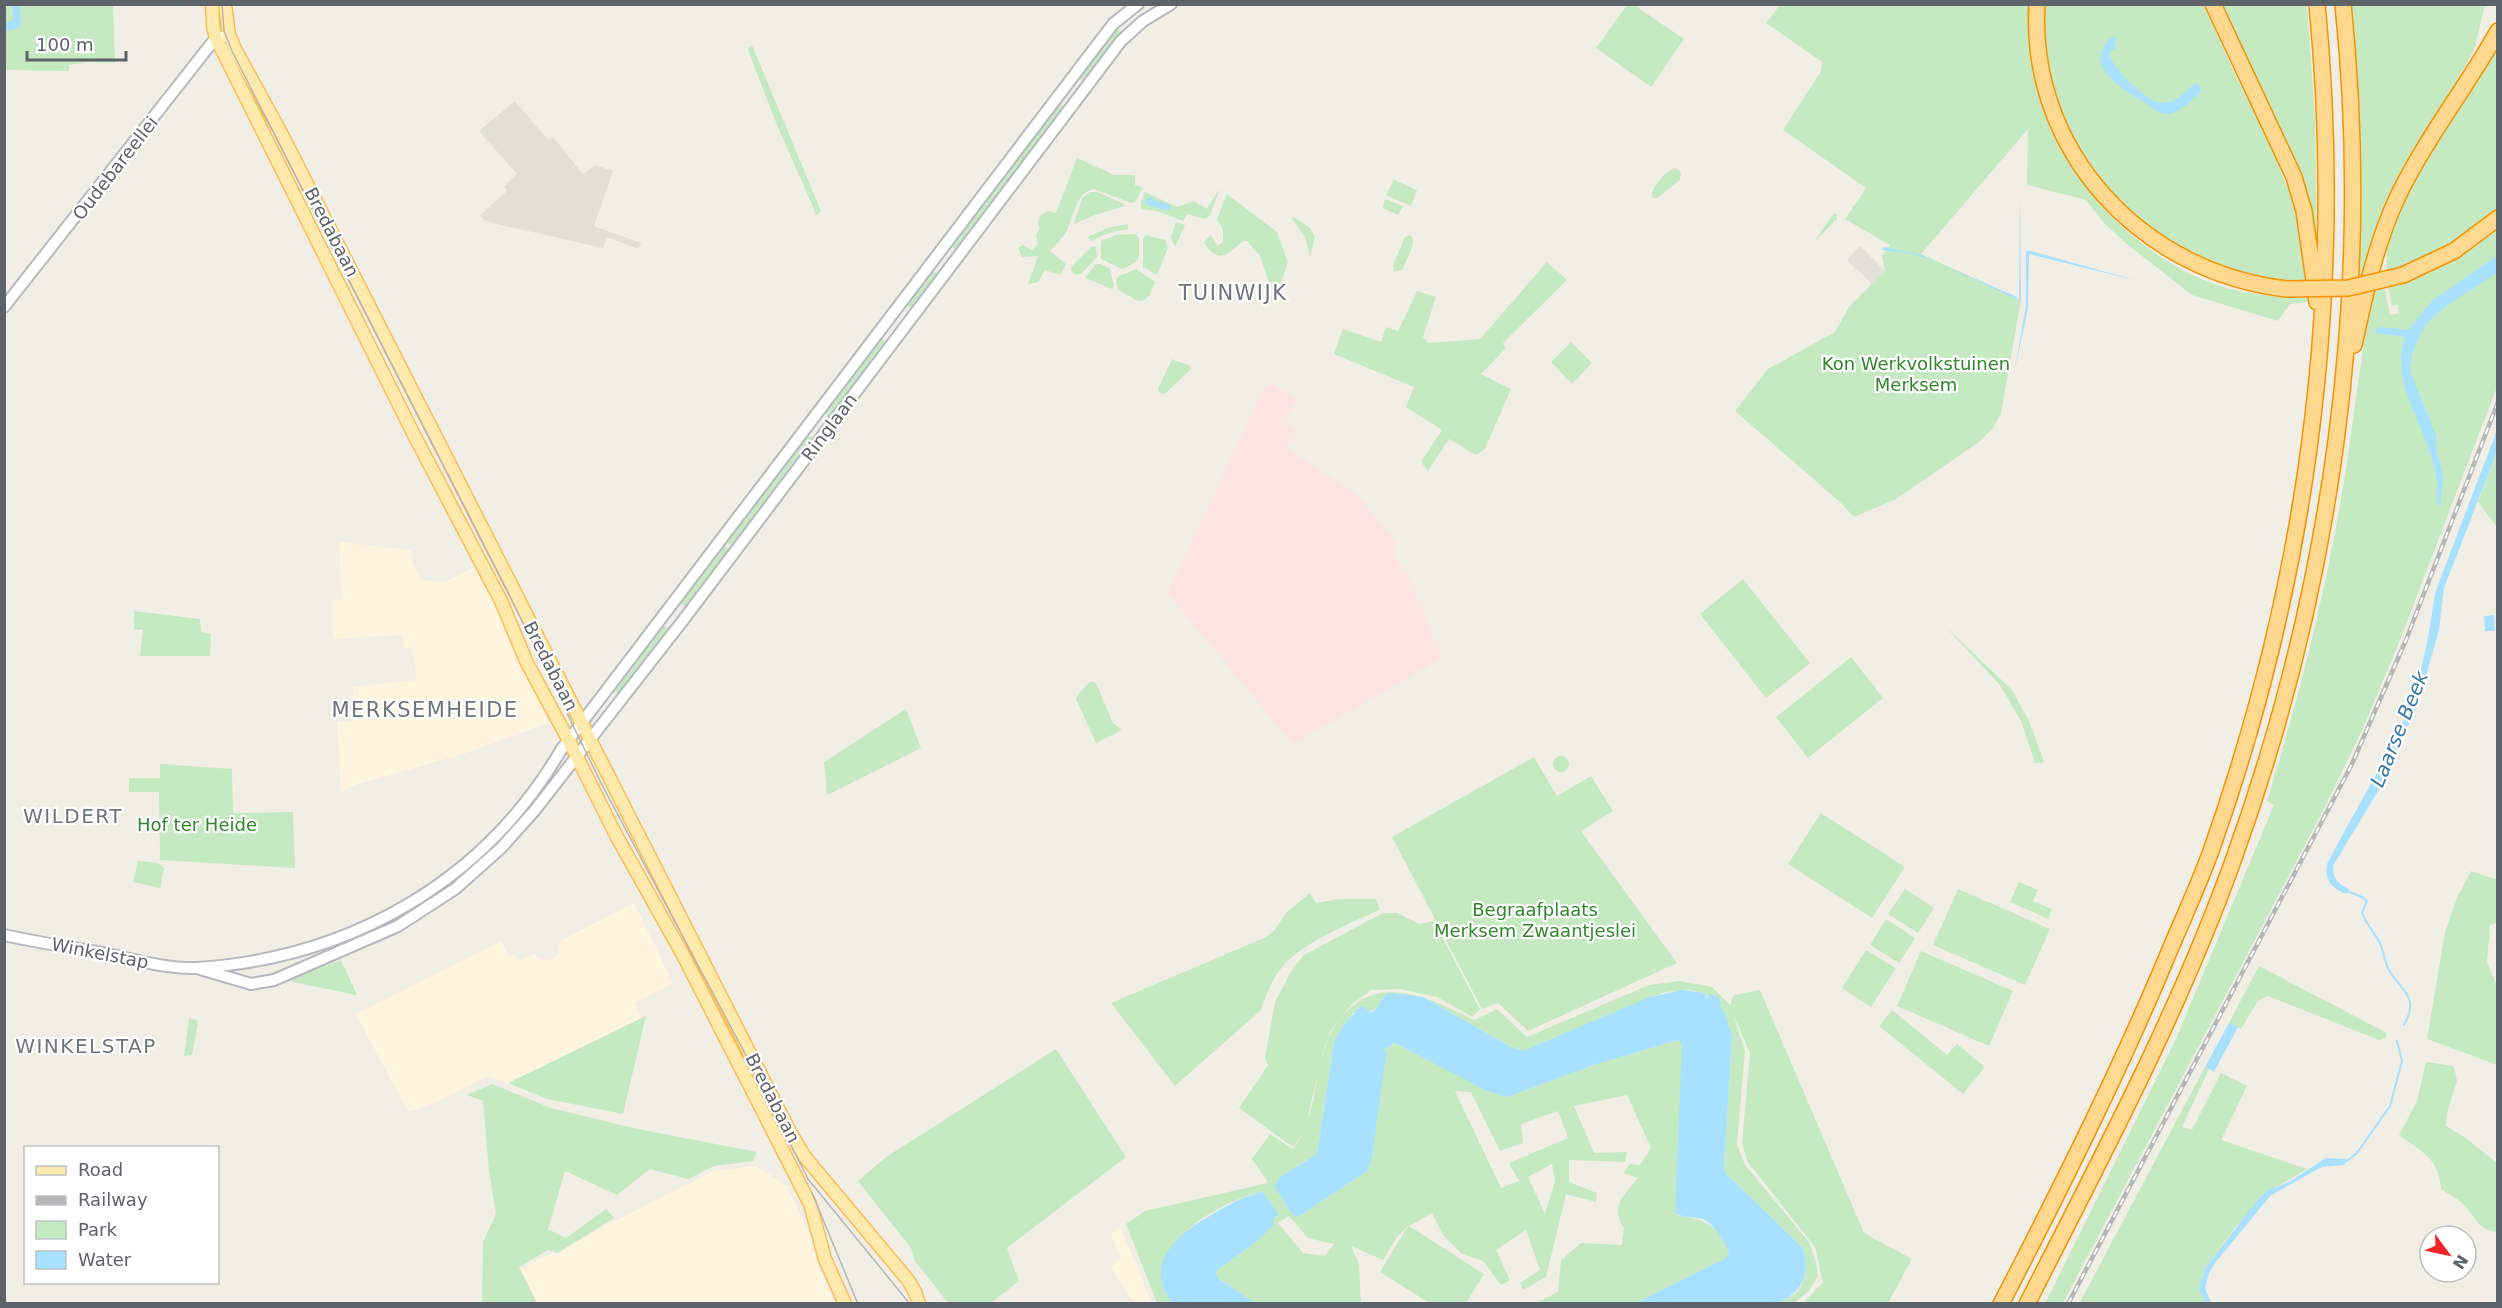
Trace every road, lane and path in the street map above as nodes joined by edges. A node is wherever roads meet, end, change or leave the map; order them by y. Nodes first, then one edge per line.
1 (212, 4) edge
2 (225, 4) edge
3 (1138, 4) edge
4 (1171, 4) edge
5 (2037, 4) edge
6 (2213, 4) edge
7 (2317, 4) edge
8 (2343, 4) edge
9 (2498, 31) edge
10 (222, 37) junction
11 (2498, 218) edge
12 (4, 307) edge
13 (2322, 336) junction
14 (2342, 395) junction
15 (582, 725) junction
16 (569, 741) junction
17 (590, 741) junction
18 (576, 758) junction
19 (4, 935) edge
20 (344, 950) joint
21 (197, 968) junction
22 (845, 1304) edge
23 (919, 1304) edge
24 (2001, 1304) edge
25 (2027, 1304) edge

1 - 10 main road, Bredabaan
2 - 10 main road, Bredabaan
3 - 15 street, Ringlaan
4 - 17 street, Ringlaan
5 - 11 highway, bridge
6 - 13 highway
7 - 13 highway
8 - 14 highway
9 - 14 highway
10 - 12 street, Oudebareellei
10 - 15 main road, Bredabaan
10 - 16 main road, Bredabaan
13 - 24 highway
14 - 25 highway
15 - 16 street, Ringlaan
15 - 17 main road, Bredabaan
16 - 18 main road, Bredabaan
16 - 21 street, Winkelstap
17 - 18 street, Ringlaan
17 - 23 main road, Bredabaan
18 - 20 street, Ringlaan
18 - 22 main road, Bredabaan
19 - 21 street, Winkelstap
20 - 21 street, Winkelstap

